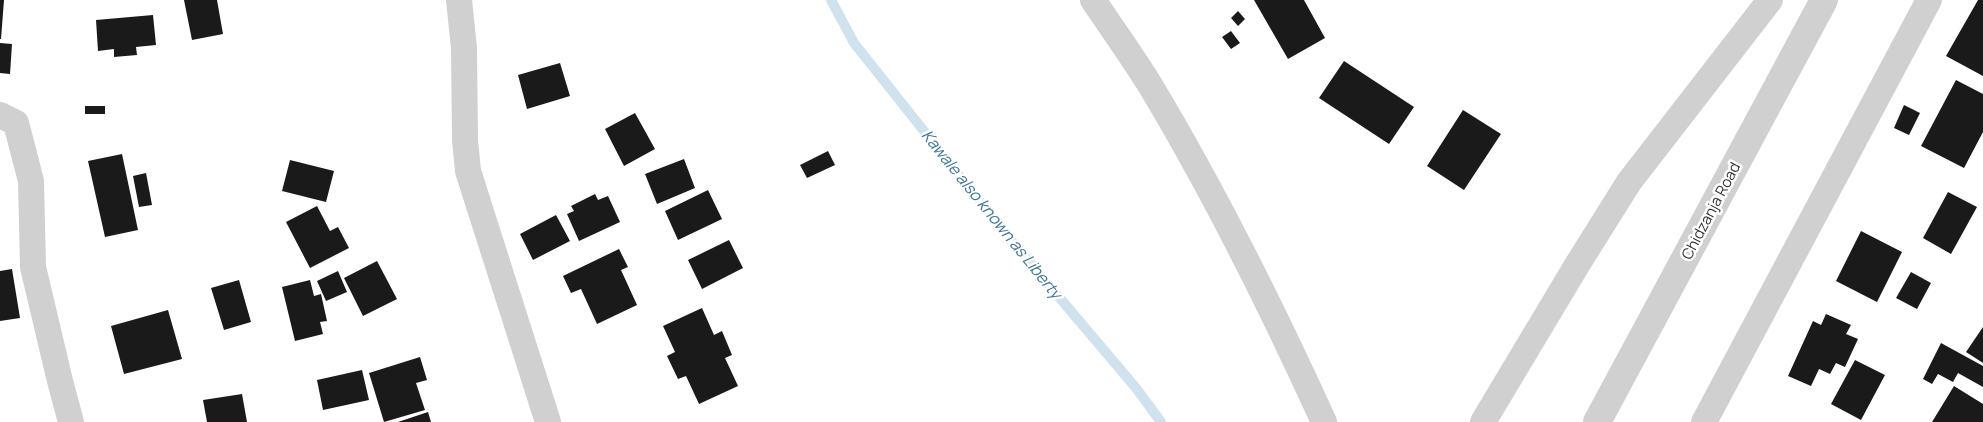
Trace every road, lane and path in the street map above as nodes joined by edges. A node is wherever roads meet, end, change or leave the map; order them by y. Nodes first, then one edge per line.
1 (459, 0) edge
2 (1093, 0) edge
3 (1770, 0) edge
4 (1824, 0) edge
5 (1929, 0) edge
6 (0, 115) edge
7 (71, 422) edge
8 (548, 422) edge
9 (1324, 422) edge
10 (1482, 422) edge
11 (1596, 422) edge
12 (1704, 422) edge

1 - 8 street
2 - 9 street
3 - 10 street
4 - 11 street, Chidzanja Road
5 - 12 street
6 - 7 street

